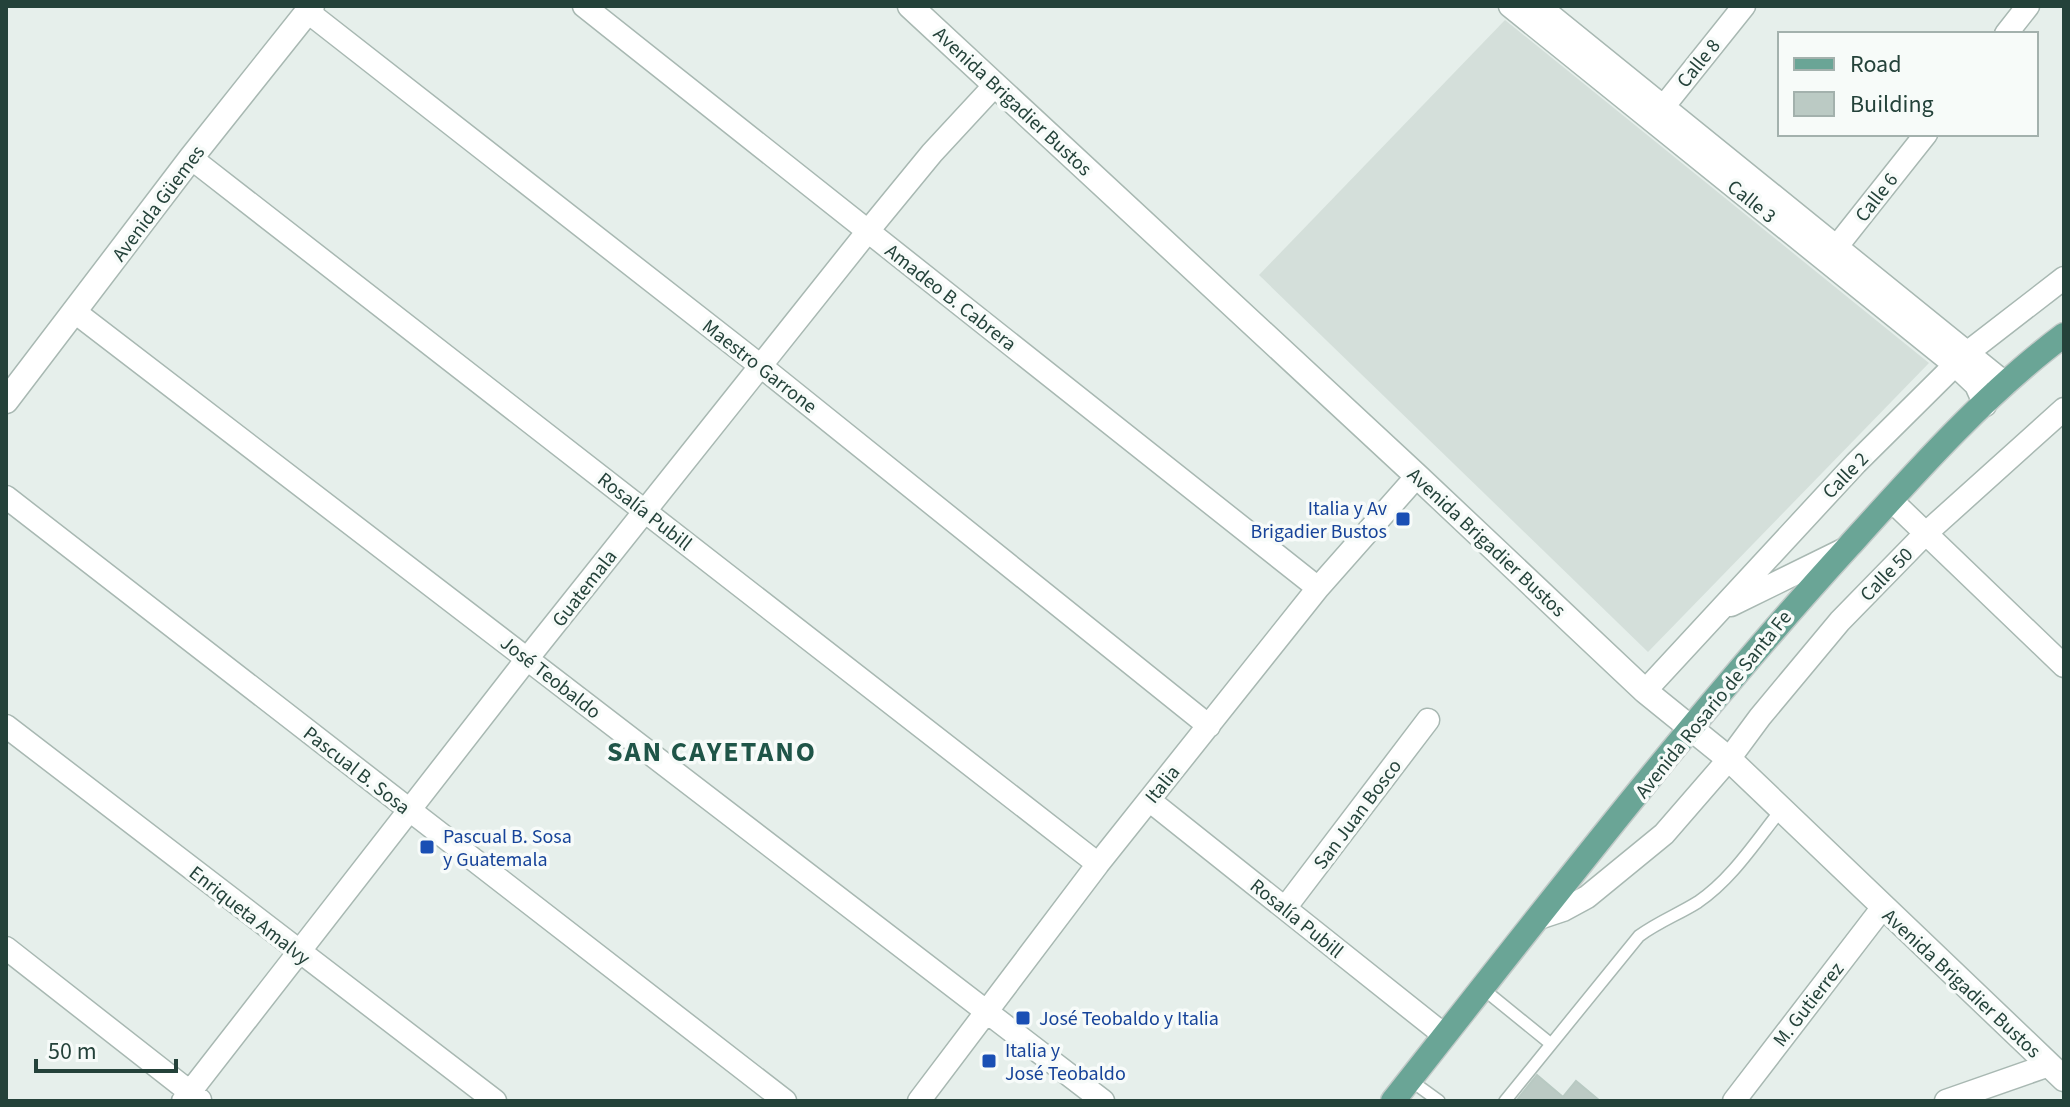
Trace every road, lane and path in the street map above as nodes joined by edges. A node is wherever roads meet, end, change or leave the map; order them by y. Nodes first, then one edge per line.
1 (584, 6) edge
2 (910, 6) edge
3 (1510, 6) edge
4 (1539, 6) edge
5 (1744, 6) edge
6 (2028, 6) edge
7 (310, 9) edge
8 (2008, 32) edge
9 (995, 85) junction
10 (1658, 114) junction
11 (1924, 136) edge
12 (191, 158) junction
13 (868, 231) junction
14 (1832, 254) junction
15 (2064, 278) edge
16 (75, 312) junction
17 (2064, 335) edge
18 (1961, 359) junction
19 (762, 367) junction
20 (2006, 384) junction
21 (6, 401) edge
22 (1985, 405) junction
23 (2064, 409) edge
24 (1417, 476) junction
25 (6, 497) edge
26 (1891, 500) junction
27 (645, 511) junction
28 (1924, 535) junction
29 (1848, 547) junction
30 (1318, 588) junction
31 (1718, 612) junction
32 (527, 659) junction
33 (2064, 666) edge
34 (1645, 691) junction
35 (1428, 720) dead end
36 (6, 726) edge
37 (1209, 726) junction
38 (1691, 729) junction
39 (1729, 759) junction
40 (1149, 800) junction
41 (1781, 810) junction
42 (411, 812) junction
43 (1098, 864) junction
44 (1883, 907) junction
45 (1285, 908) junction
46 (1539, 918) junction
47 (6, 948) edge
48 (299, 953) junction
49 (1482, 988) junction
50 (987, 1012) junction
51 (1444, 1035) junction
52 (1551, 1044) junction
53 (2056, 1072) edge
54 (1410, 1079) junction
55 (192, 1098) edge
56 (495, 1101) edge
57 (785, 1101) edge
58 (919, 1101) edge
59 (1103, 1101) edge
60 (1393, 1101) edge
61 (1439, 1101) edge
62 (1505, 1101) edge
63 (1734, 1101) edge
64 (1946, 1101) edge

1 - 13 street, Amadeo B. Cabrera
2 - 9 street, Avenida Brigadier Bustos
3 - 10 street, Calle 3
4 - 10 street, Calle 3
5 - 10 street, Calle 8
6 - 8 street
7 - 12 street, Avenida Güemes
7 - 19 street, Maestro Garrone
9 - 13 street, Guatemala
9 - 24 street, Avenida Brigadier Bustos
10 - 14 street, Calle 3
11 - 14 street, Calle 6
12 - 16 street, Avenida Güemes
12 - 27 street, Rosalía Pubill
13 - 19 street, Guatemala
13 - 30 street, Amadeo B. Cabrera
14 - 18 street, Calle 3
15 - 18 street, Calle 2
16 - 21 street, Avenida Güemes
16 - 32 street, José Teobaldo
17 - 20 main road, Avenida Rosario de Santa Fe
18 - 20 street, Calle 3
18 - 22 street, Calle 3
18 - 31 street, Calle 2
19 - 27 street, Guatemala
19 - 37 street, Maestro Garrone
20 - 22 main road, Avenida Rosario de Santa Fe
22 - 26 main road, Avenida Rosario de Santa Fe
23 - 28 street, Calle 50
24 - 30 street, Italia
24 - 34 street, Avenida Brigadier Bustos
25 - 42 street, Pascual B. Sosa
26 - 28 street
26 - 29 main road, Avenida Rosario de Santa Fe
27 - 32 street, Guatemala
27 - 43 street, Rosalía Pubill
28 - 33 street
28 - 39 street, Calle 50
29 - 31 street
29 - 38 main road, Avenida Rosario de Santa Fe
30 - 37 street, Italia
31 - 34 street, Calle 2
32 - 42 street, Guatemala
32 - 50 street, José Teobaldo
34 - 38 street, Avenida Brigadier Bustos
35 - 45 street, San Juan Bosco
36 - 48 street, Enriqueta Amalvy
37 - 40 street, Italia
38 - 39 street, Avenida Brigadier Bustos
38 - 46 main road, Avenida Rosario de Santa Fe
39 - 41 street, Avenida Brigadier Bustos
39 - 46 street, Calle 50
40 - 43 street, Italia
40 - 45 street, Rosalía Pubill
41 - 44 street, Avenida Brigadier Bustos
41 - 52 lane
42 - 48 street, Guatemala
42 - 57 street, Pascual B. Sosa
43 - 50 street, Italia
44 - 53 street, Avenida Brigadier Bustos
44 - 63 street, M. Gutierrez
45 - 51 street, Rosalía Pubill
46 - 49 main road, Avenida Rosario de Santa Fe
47 - 55 street
48 - 55 street, Guatemala
48 - 56 street, Enriqueta Amalvy
49 - 51 main road, Avenida Rosario de Santa Fe
49 - 52 lane
50 - 58 street, Italia
50 - 59 street, José Teobaldo
51 - 54 main road, Avenida Rosario de Santa Fe
52 - 62 lane
53 - 64 street
54 - 60 main road, Avenida Rosario de Santa Fe
54 - 61 lane

